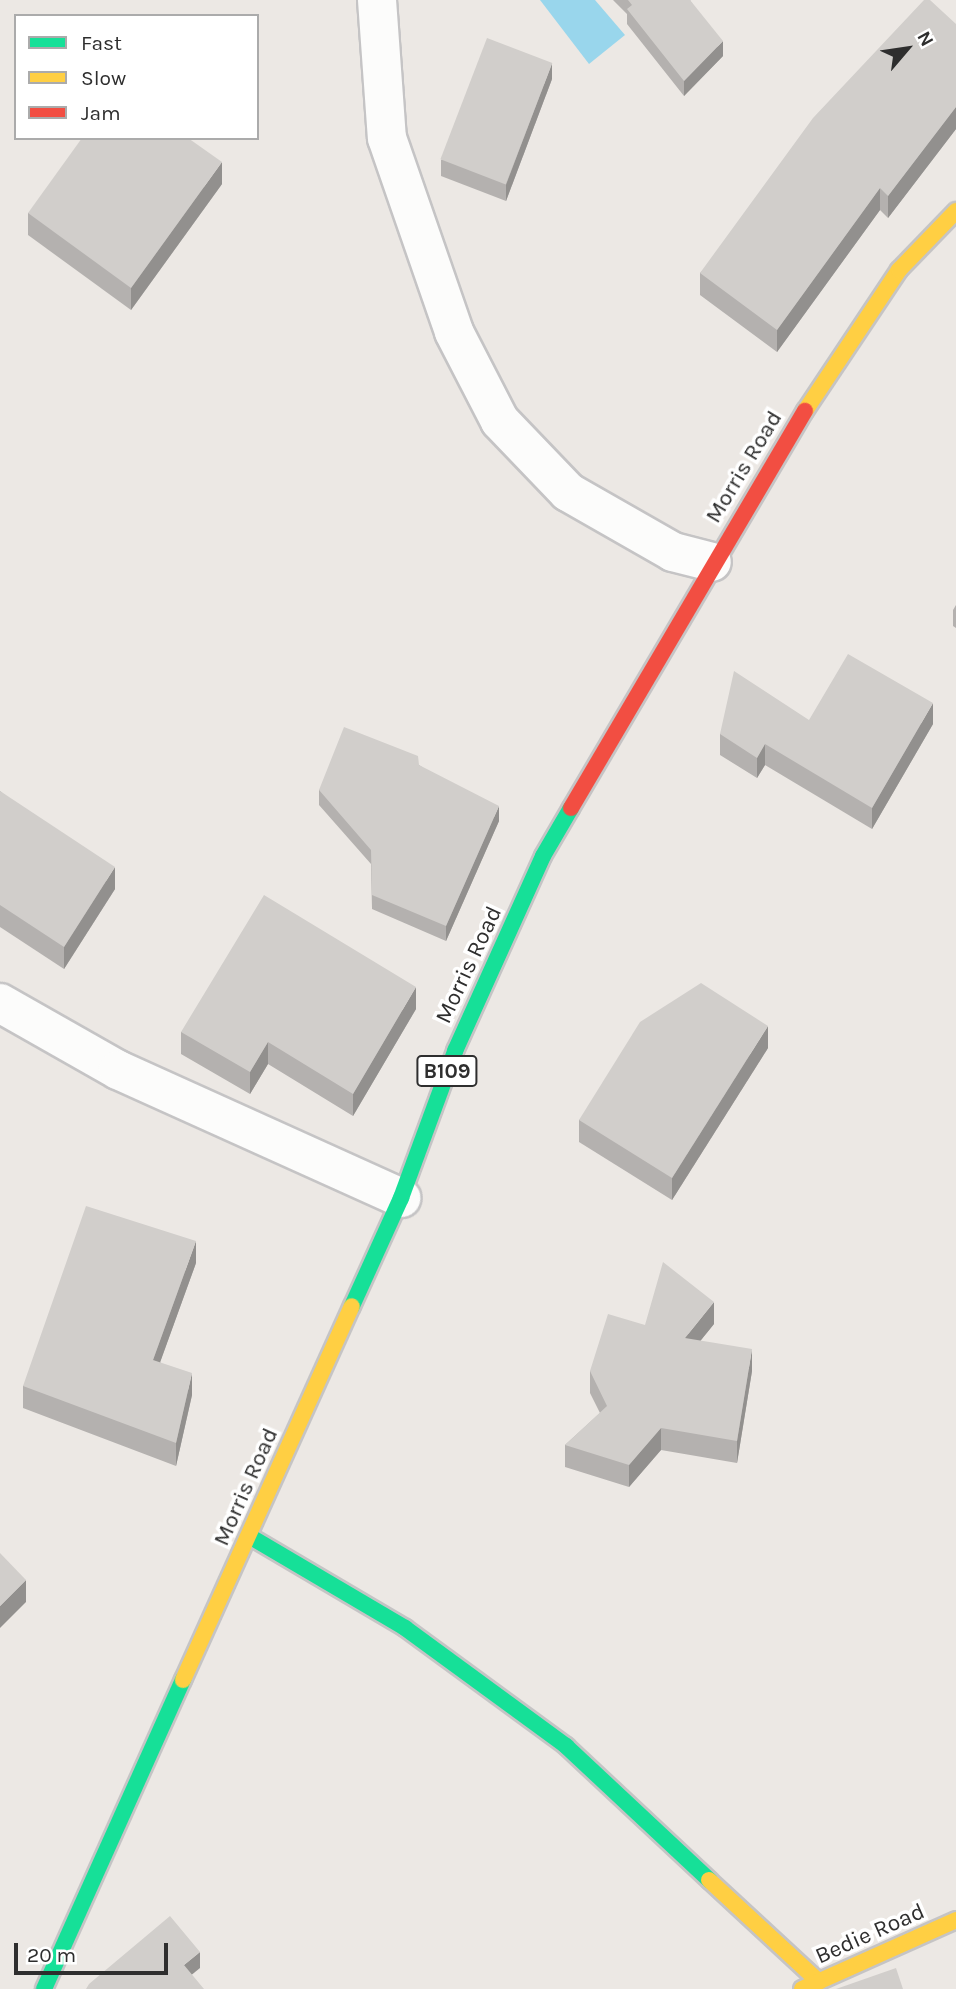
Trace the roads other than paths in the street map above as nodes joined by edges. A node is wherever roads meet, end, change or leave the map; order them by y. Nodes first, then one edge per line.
1 (377, 0) edge
2 (956, 211) edge
3 (712, 562) junction
4 (0, 1003) edge
5 (401, 1198) junction
6 (249, 1536) junction
7 (956, 1920) edge
8 (819, 1982) junction
9 (44, 1989) edge
10 (802, 1989) edge

1 - 3 street
2 - 3 main road, Morris Road / B109
3 - 5 main road, Morris Road / B109
4 - 5 street
5 - 6 main road, Morris Road / B109
6 - 8 main road
6 - 9 main road, Morris Road / B109
7 - 8 main road, Bedie Road
8 - 10 main road, Bedie Road

